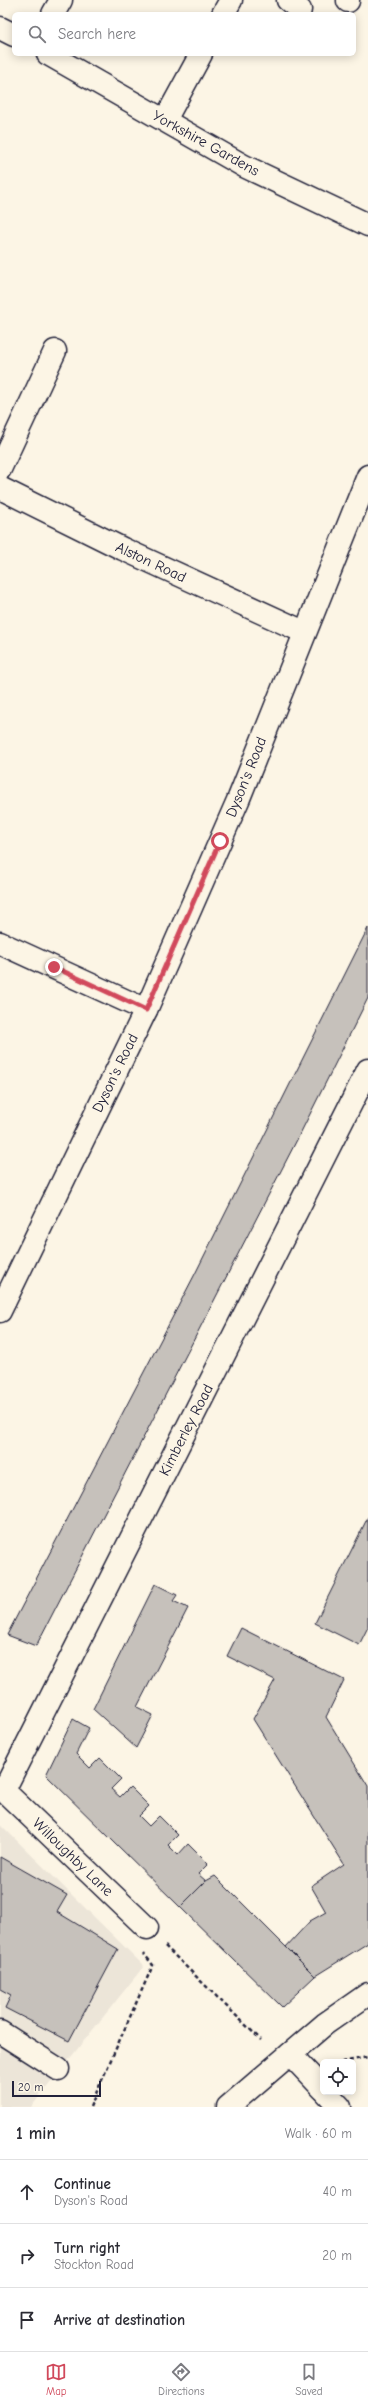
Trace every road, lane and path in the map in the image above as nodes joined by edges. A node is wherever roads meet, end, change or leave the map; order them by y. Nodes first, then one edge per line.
1 (61, 0) edge
2 (231, 0) edge
3 (54, 12) edge
4 (224, 12) edge
5 (0, 28) edge
6 (12, 35) edge
7 (52, 56) edge
8 (200, 56) edge
9 (165, 120) junction
10 (368, 224) edge
11 (55, 351) dead end
12 (368, 476) edge
13 (1, 485) edge
14 (304, 632) junction
15 (0, 942) edge
16 (146, 1010) junction
17 (368, 1070) edge
18 (0, 1311) edge
19 (2, 1789) edge
20 (147, 1928) junction
21 (368, 1994) edge
22 (0, 2032) edge
23 (261, 2040) dead end
24 (290, 2054) junction
25 (368, 2057) edge
26 (356, 2059) edge
27 (58, 2069) dead end
28 (320, 2086) edge
29 (329, 2095) edge
30 (90, 2107) edge
31 (228, 2107) edge
32 (340, 2107) edge

1 - 3 street
2 - 4 street
5 - 6 street
7 - 9 street, Yorkshire Gardens
8 - 9 street
9 - 10 street, Yorkshire Gardens
11 - 13 street
12 - 14 street, Dyson's Road
13 - 14 street, Alston Road
14 - 16 street, Dyson's Road
15 - 16 street
16 - 18 street, Dyson's Road
17 - 19 street, Kimberley Road
19 - 20 street, Willoughby Lane
20 - 23 path
20 - 30 path
21 - 24 street
22 - 27 street
24 - 28 street
24 - 31 street
25 - 26 path
29 - 32 street

